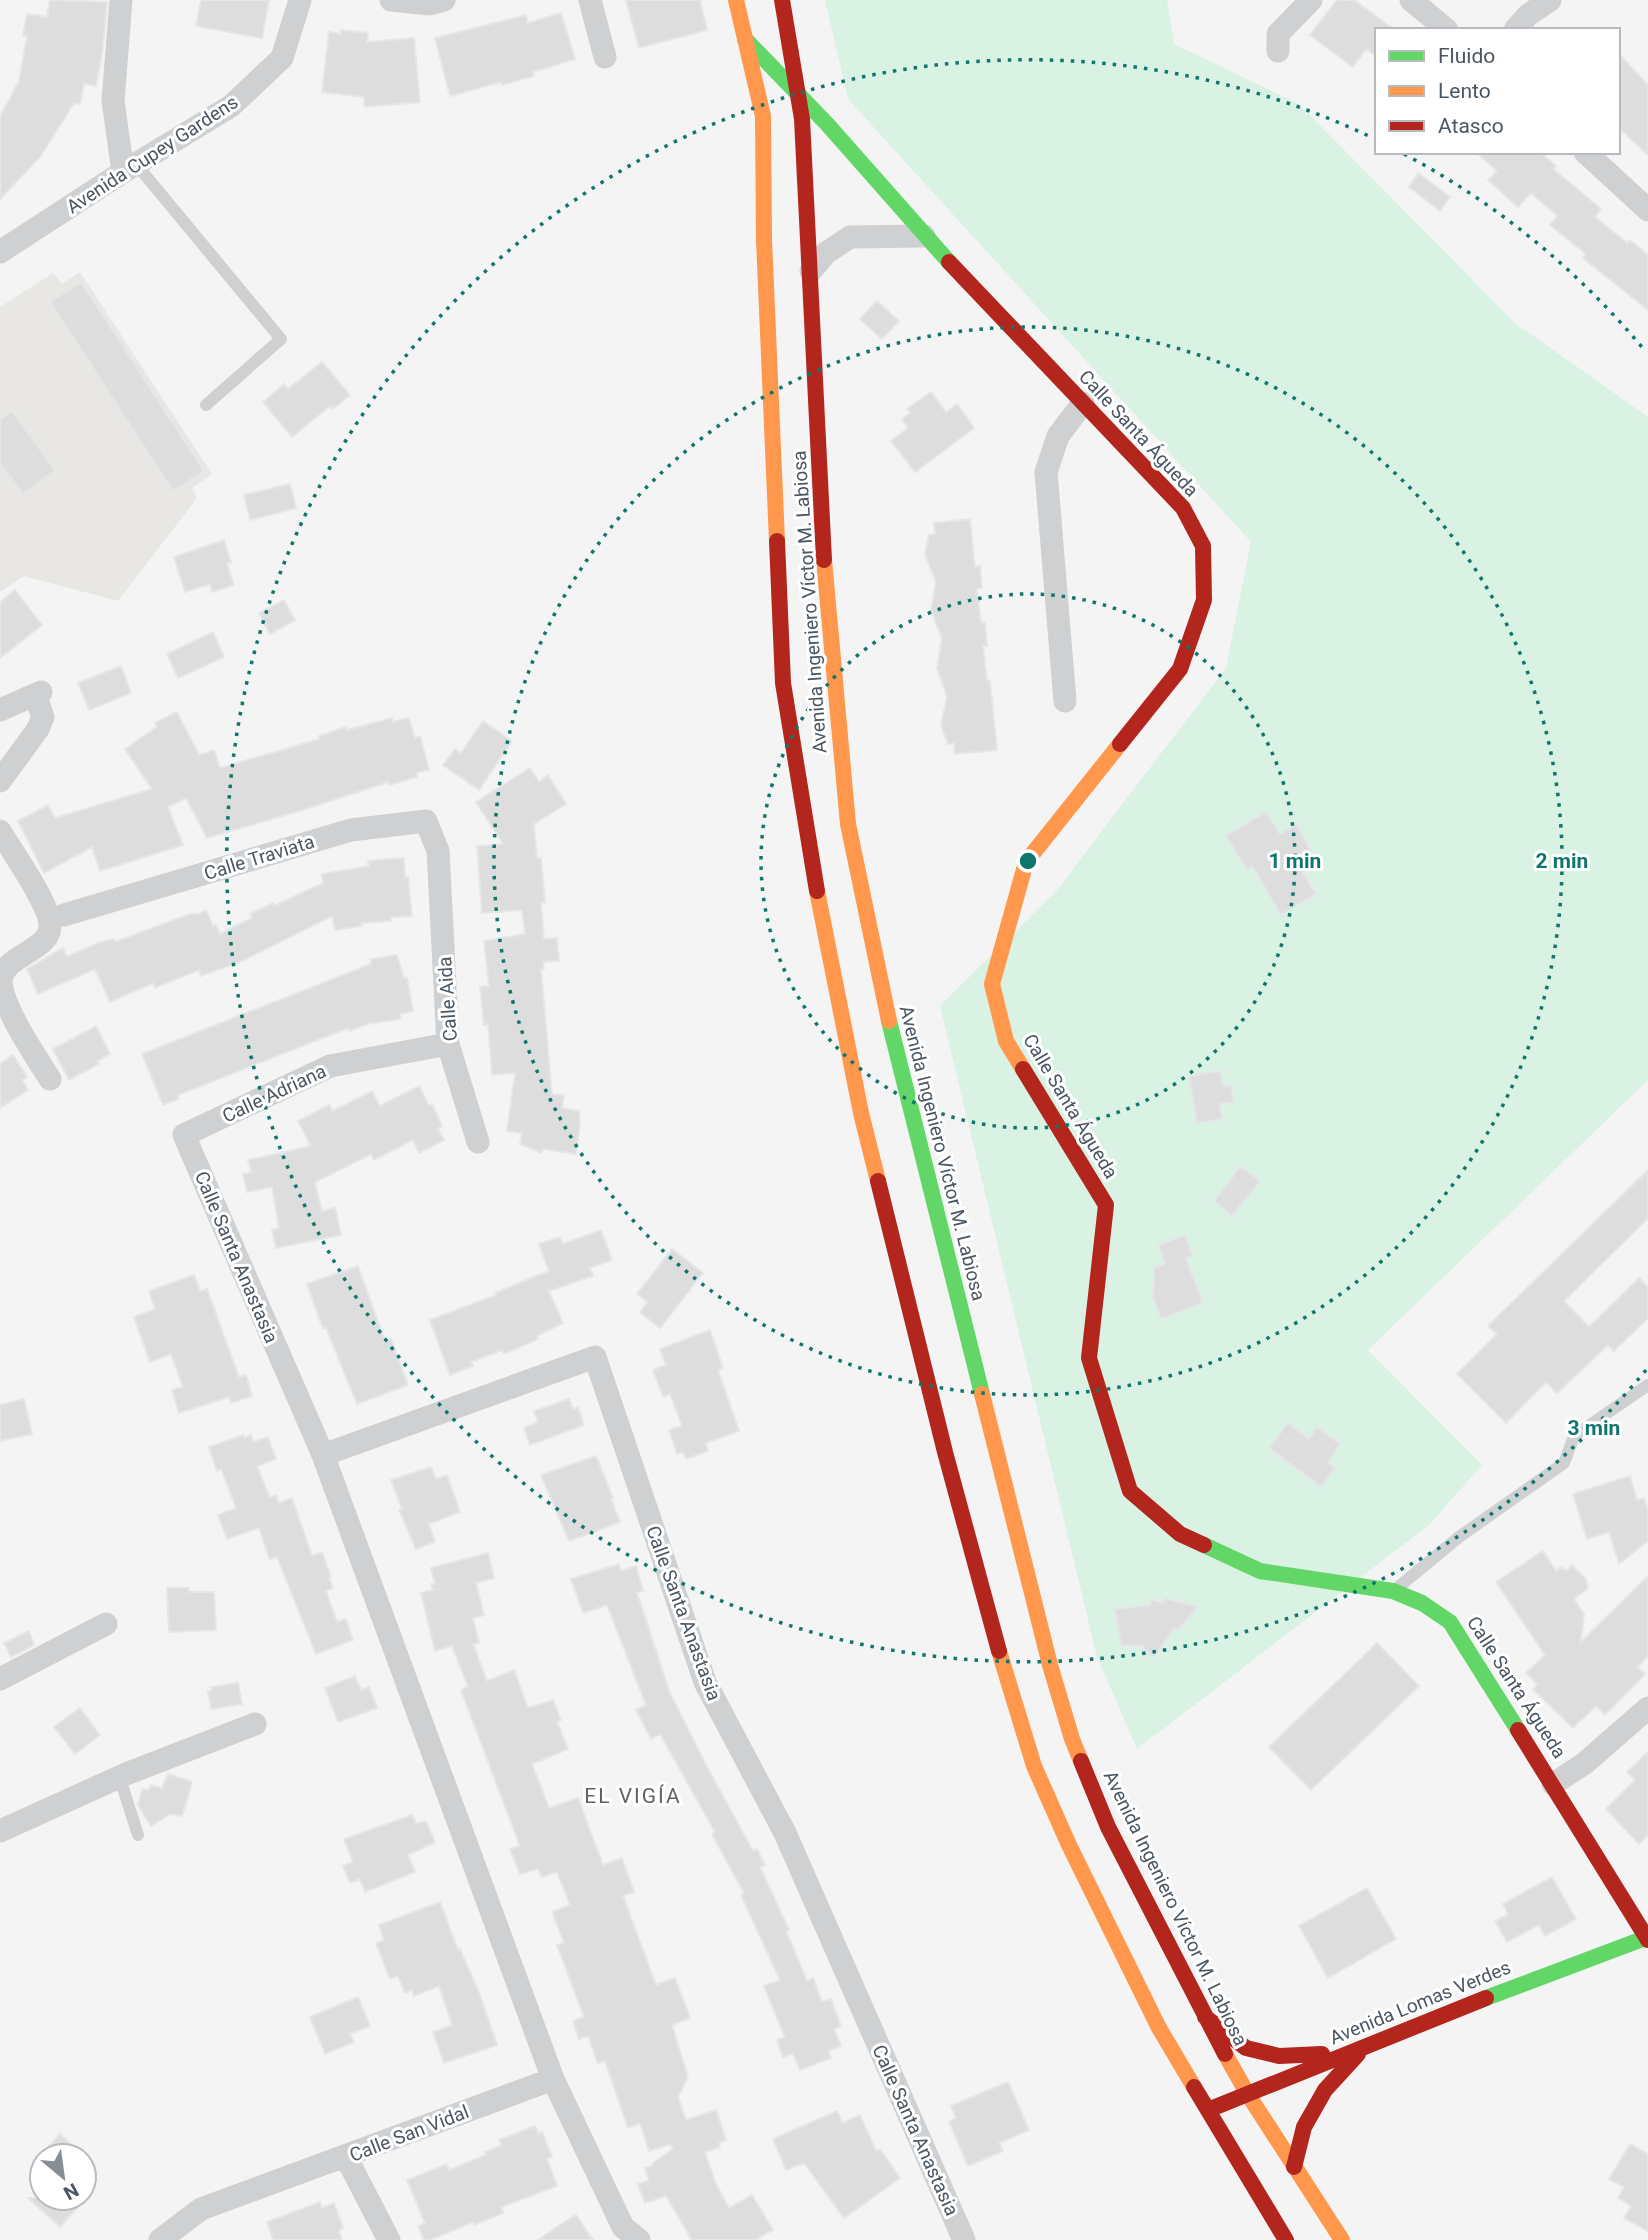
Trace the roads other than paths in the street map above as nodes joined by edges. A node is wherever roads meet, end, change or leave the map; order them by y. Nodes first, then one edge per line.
1 (121, 0) edge
2 (300, 0) edge
3 (391, 0) edge
4 (444, 0) edge
5 (590, 0) edge
6 (736, 0) edge
7 (782, 0) edge
8 (1311, 0) edge
9 (1411, 0) edge
10 (1550, 0) edge
11 (1445, 28) edge
12 (1517, 28) edge
13 (745, 38) junction
14 (1278, 51) dead end
15 (606, 57) dead end
16 (800, 95) junction
17 (1587, 154) edge
18 (130, 168) junction
19 (1648, 211) edge
20 (924, 236) junction
21 (0, 252) edge
22 (811, 271) junction
23 (1083, 403) junction
24 (206, 405) dead end
25 (1065, 701) dead end
26 (0, 710) edge
27 (0, 781) edge
28 (0, 831) edge
29 (438, 851) joint
30 (64, 915) dead end
31 (448, 1044) junction
32 (50, 1079) dead end
33 (184, 1135) joint
34 (478, 1142) dead end
35 (1648, 1385) edge
36 (323, 1455) junction
37 (1393, 1591) junction
38 (106, 1624) dead end
39 (0, 1679) edge
40 (1648, 1708) edge
41 (255, 1724) dead end
42 (118, 1779) junction
43 (1553, 1784) junction
44 (0, 1831) edge
45 (138, 1835) dead end
46 (1647, 1938) edge
47 (1205, 2017) junction
48 (1364, 2046) junction
49 (1348, 2053) junction
50 (552, 2079) junction
51 (1247, 2093) junction
52 (1208, 2110) junction
53 (346, 2157) junction
54 (1294, 2166) junction
55 (160, 2240) edge
56 (389, 2240) edge
57 (639, 2240) edge
58 (964, 2240) edge
59 (1286, 2240) edge
60 (1342, 2240) edge

1 - 18 street
2 - 18 street, Avenida Cupey Gardens
3 - 4 street
5 - 15 street
6 - 13 main road, Avenida Ingeniero Víctor M. Labiosa
7 - 16 main road, Avenida Ingeniero Víctor M. Labiosa
8 - 14 street
9 - 11 street
10 - 12 street
13 - 16 main road, Calle Santa Águeda
13 - 52 main road, Avenida Ingeniero Víctor M. Labiosa
16 - 20 main road, Calle Santa Águeda
16 - 22 main road, Avenida Ingeniero Víctor M. Labiosa
17 - 19 street
18 - 21 street, Avenida Cupey Gardens
18 - 24 lane
20 - 22 street
20 - 23 main road, Calle Santa Águeda
22 - 47 main road, Avenida Ingeniero Víctor M. Labiosa
23 - 25 street
23 - 37 main road, Calle Santa Águeda
26 - 27 street
28 - 32 street
29 - 30 street, Calle Traviata
29 - 31 street, Calle Aida
31 - 33 street, Calle Adriana
31 - 34 street, Calle Aida
33 - 36 street, Calle Santa Anastasia
35 - 37 lane
36 - 50 street, Calle Santa Anastasia
36 - 58 street, Calle Santa Anastasia
37 - 43 main road, Calle Santa Águeda
38 - 39 street
40 - 43 street
41 - 42 street
42 - 44 street
42 - 45 lane
43 - 46 main road, Calle Santa Águeda
46 - 48 main road, Avenida Lomas Verdes
47 - 49 main road
47 - 51 main road, Avenida Ingeniero Víctor M. Labiosa
48 - 49 main road, Avenida Lomas Verdes
48 - 54 main road
49 - 51 main road, Avenida Lomas Verdes
50 - 53 street, Calle San Vidal
50 - 57 street
51 - 52 main road, Avenida Lomas Verdes
51 - 54 main road, Avenida Ingeniero Víctor M. Labiosa
52 - 59 main road, Avenida Ingeniero Víctor M. Labiosa
53 - 55 street, Calle San Vidal
53 - 56 street
54 - 60 main road, Avenida Ingeniero Víctor M. Labiosa

